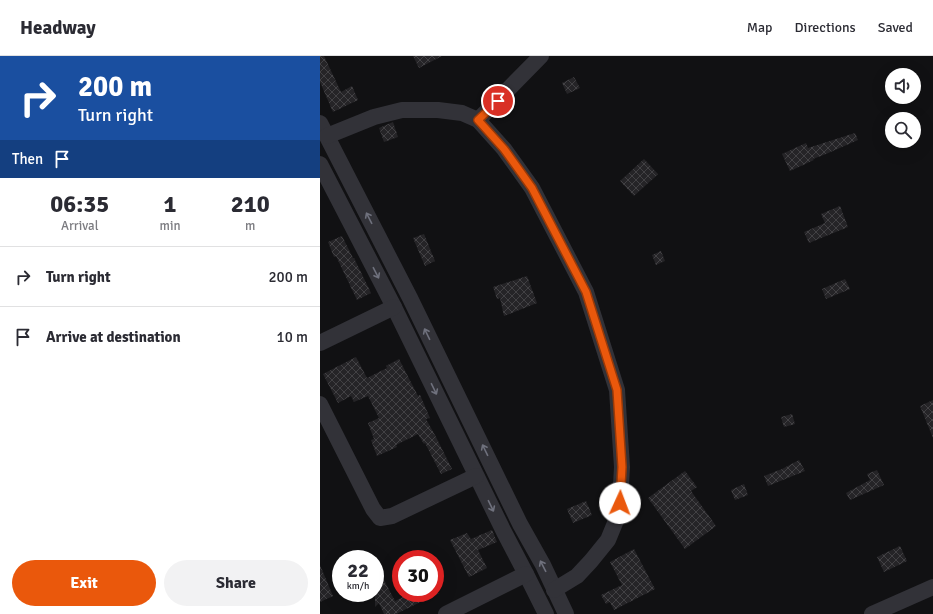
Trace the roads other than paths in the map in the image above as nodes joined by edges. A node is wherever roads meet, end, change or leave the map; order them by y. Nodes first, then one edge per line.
1 (541, 56) edge
2 (478, 120) junction
3 (323, 130) edge
4 (320, 164) edge
5 (394, 307) junction
6 (320, 343) edge
7 (320, 404) edge
8 (476, 476) junction
9 (526, 574) junction
10 (933, 587) edge
11 (554, 590) junction
12 (446, 614) edge
13 (546, 614) edge
14 (566, 614) edge
15 (872, 614) edge

1 - 2 street
2 - 3 street
2 - 11 street
11 -> 3 street
4 -> 5 street
5 - 6 street
5 -> 8 street
7 - 8 street
8 -> 9 street
9 - 12 street
9 - 13 street
10 - 15 street
11 - 14 street

